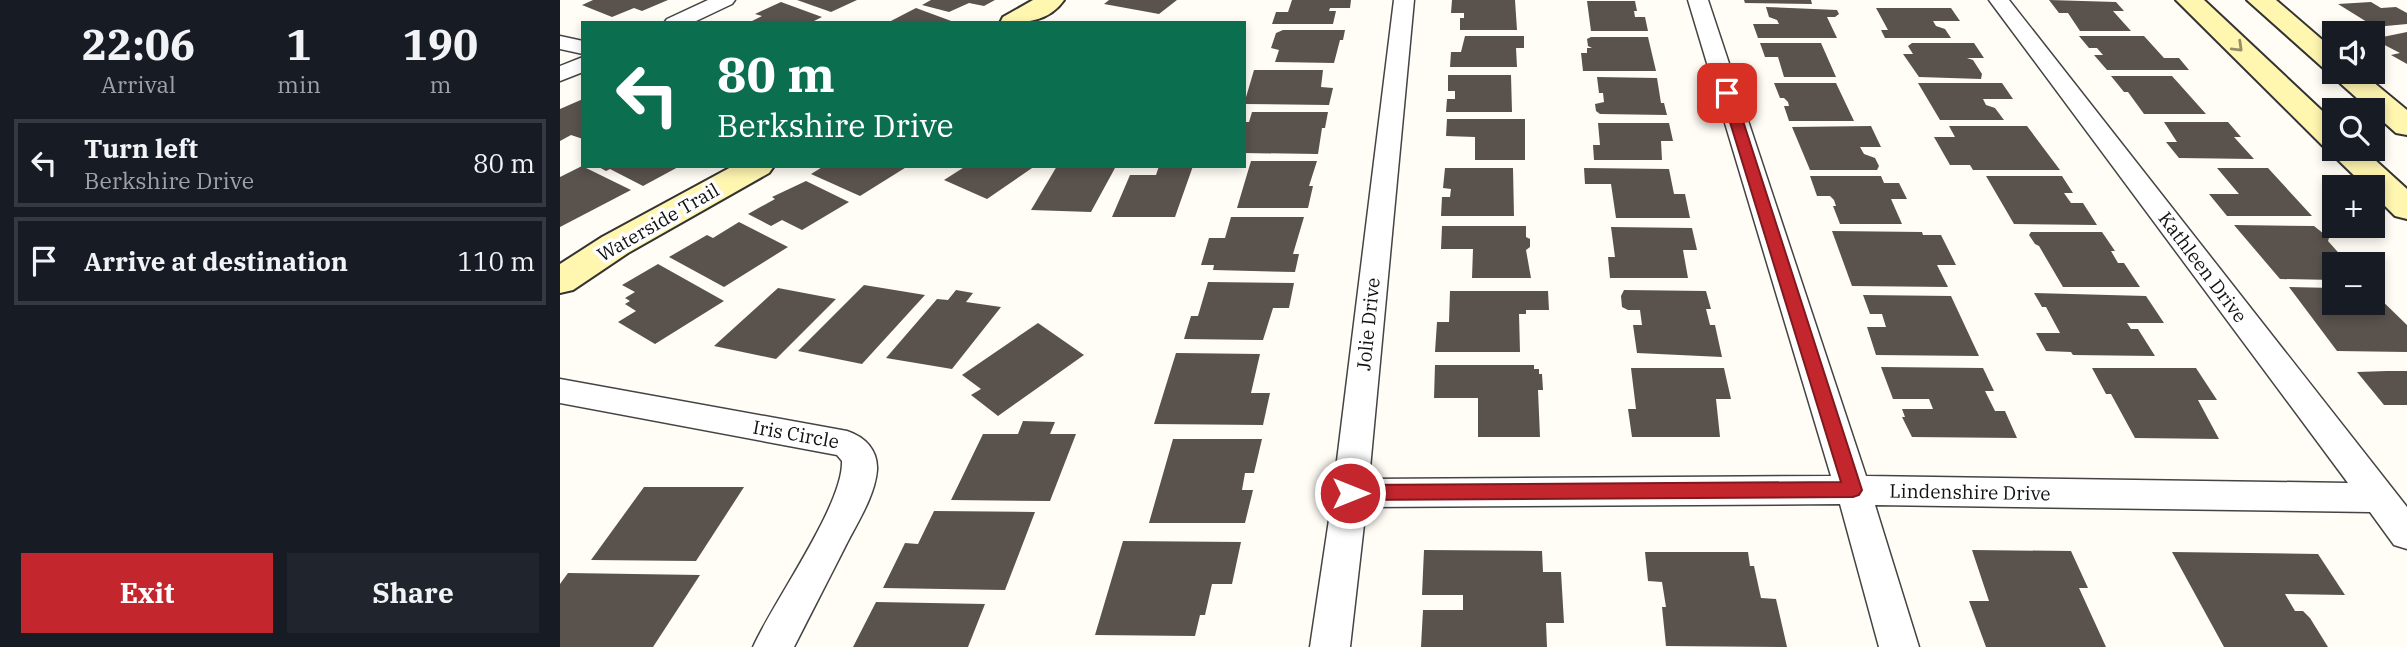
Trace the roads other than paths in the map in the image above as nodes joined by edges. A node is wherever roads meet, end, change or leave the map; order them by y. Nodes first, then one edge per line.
1 (725, 0) edge
2 (1051, 0) edge
3 (1404, 0) edge
4 (1698, 0) edge
5 (1999, 0) edge
6 (2189, 0) edge
7 (2260, 0) edge
8 (678, 21) edge
9 (1016, 21) edge
10 (560, 42) edge
11 (581, 47) edge
12 (2322, 54) edge
13 (581, 65) edge
14 (560, 74) edge
15 (2358, 84) edge
16 (2407, 126) edge
17 (2322, 127) edge
18 (2359, 161) edge
19 (754, 168) edge
20 (2402, 199) edge
21 (560, 281) edge
22 (560, 391) edge
23 (1853, 490) junction
24 (1350, 493) junction
25 (2380, 498) junction
26 (2407, 534) edge
27 (773, 647) edge
28 (1330, 647) edge
29 (1899, 647) edge

1 - 8 street
2 - 9 main road
3 - 24 street, Jolie Drive
4 - 23 street
5 - 25 street, Kathleen Drive
6 -> 17 main road
7 - 12 main road
10 - 11 street
13 - 14 street
15 - 16 main road
18 - 20 main road
19 - 21 main road, Waterside Trail
22 - 27 street, Iris Circle
23 - 24 street, Lindenshire Drive
23 - 25 street, Lindenshire Drive
23 - 29 street
24 - 28 street, Jolie Drive
25 - 26 street, Kathleen Drive

